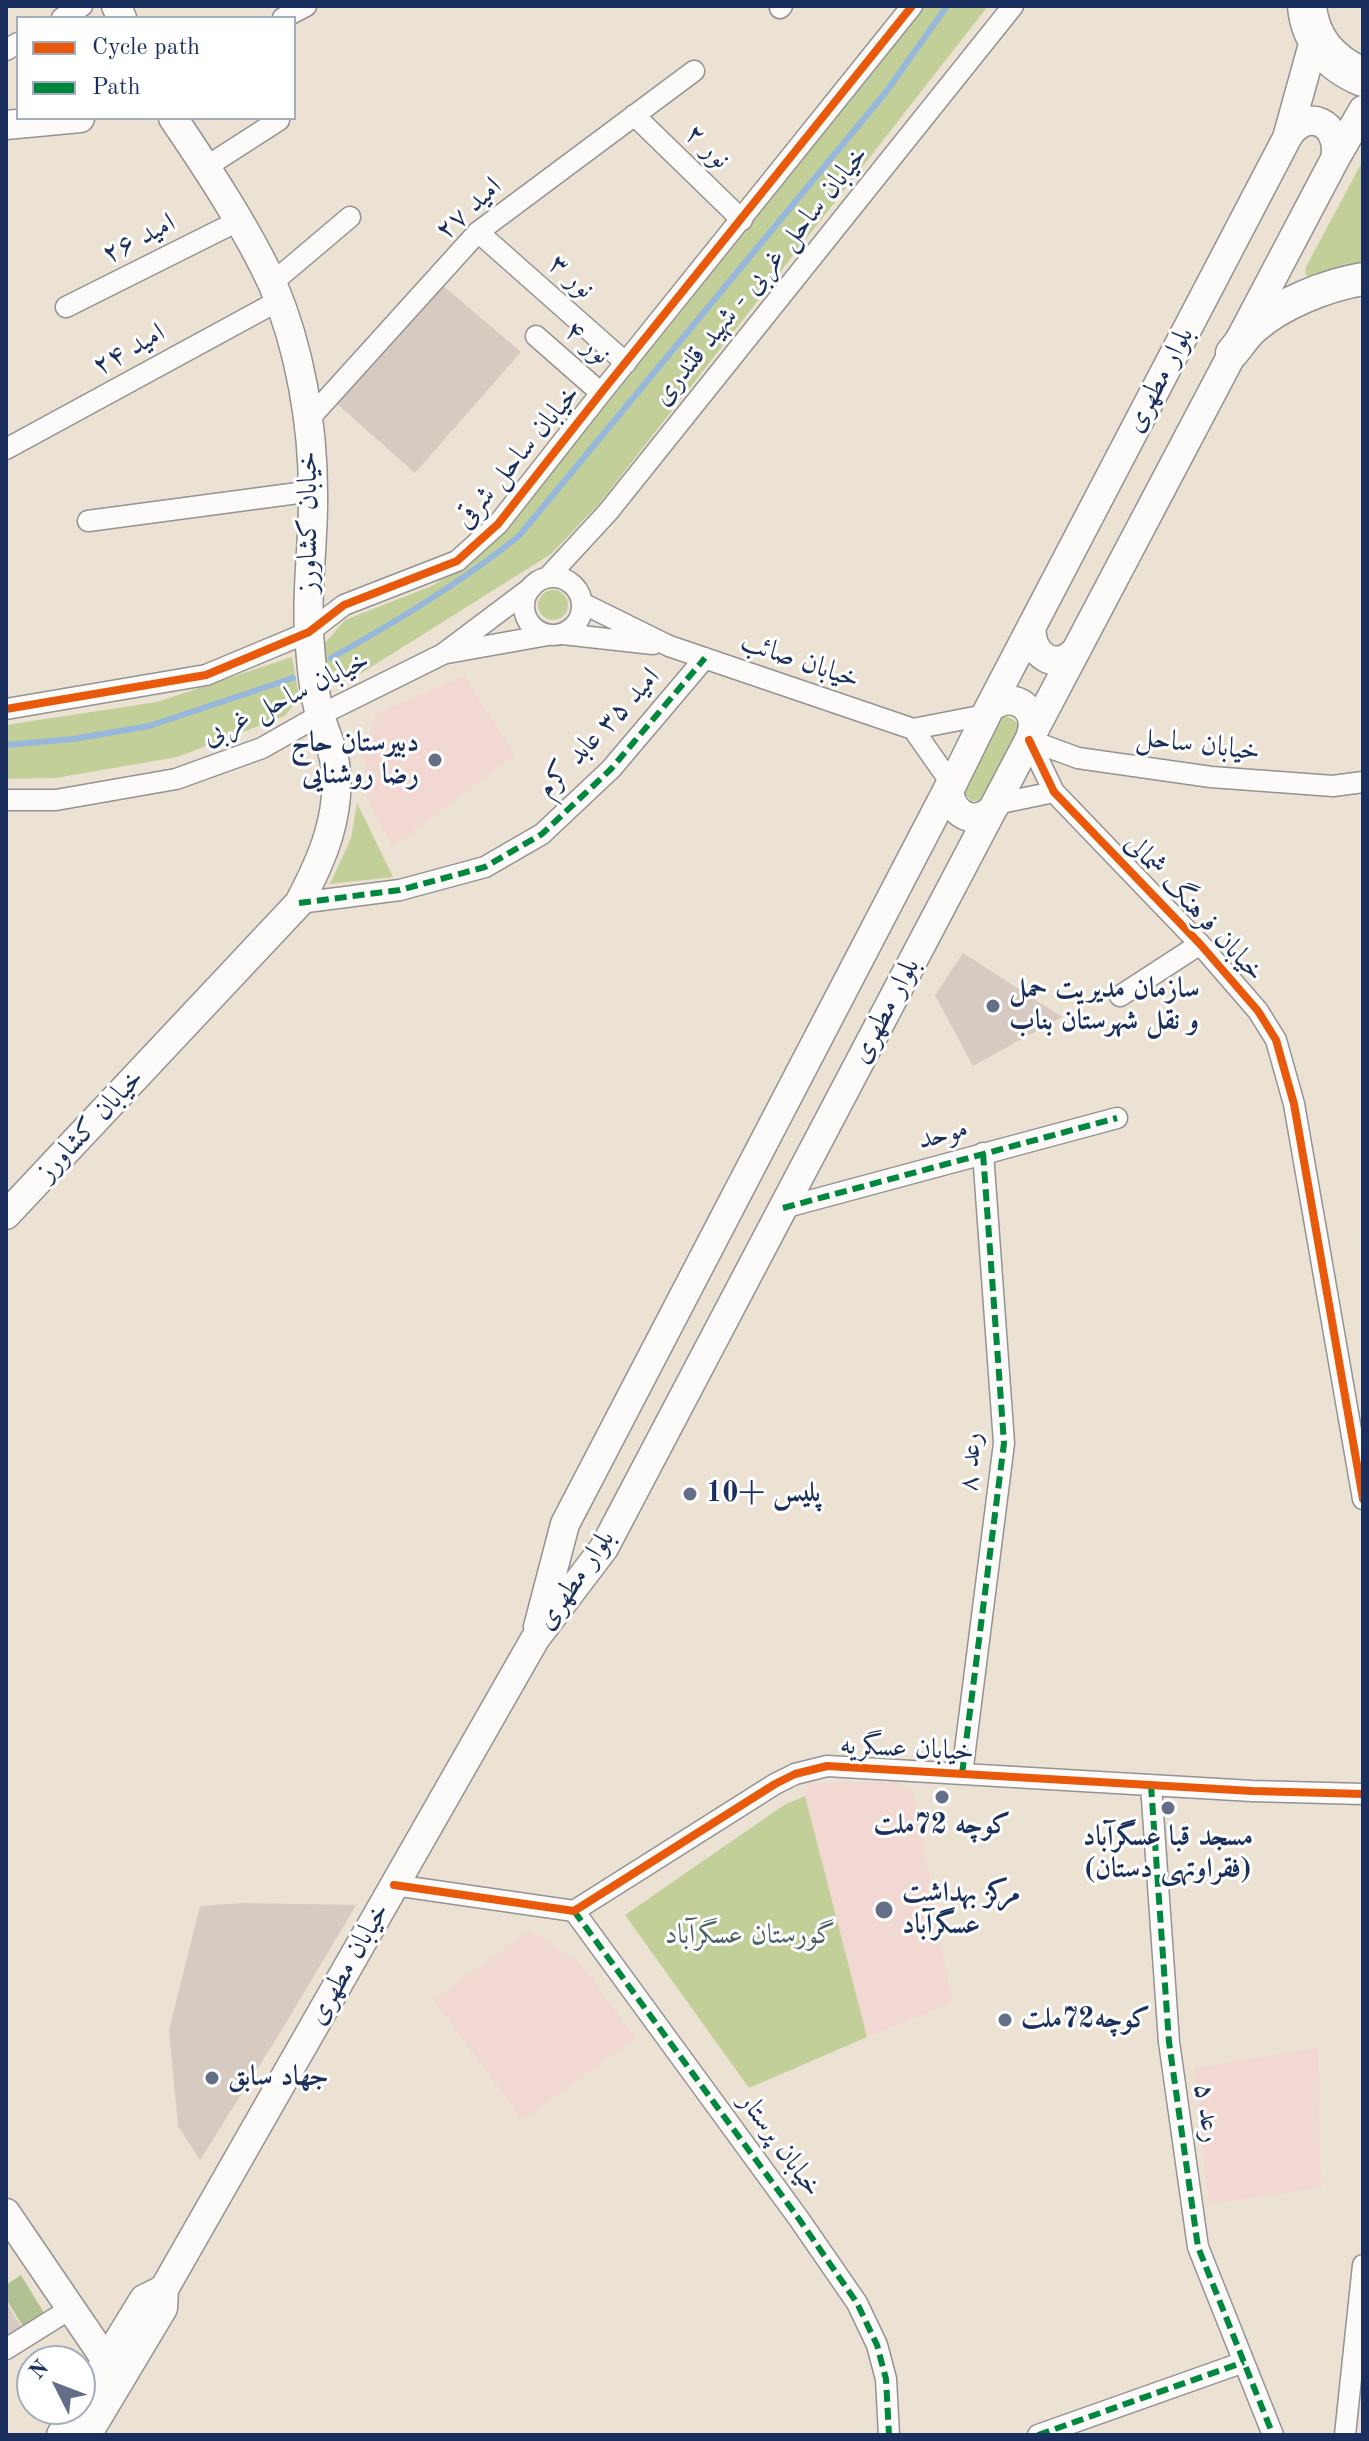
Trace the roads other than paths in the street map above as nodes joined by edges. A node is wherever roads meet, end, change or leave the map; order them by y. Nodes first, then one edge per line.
1 (306, 6) edge
2 (912, 6) edge
3 (1013, 6) edge
4 (287, 16) edge
5 (1311, 22) edge
6 (694, 71) dead end
7 (1363, 77) edge
8 (1363, 110) edge
9 (634, 115) junction
10 (59, 120) edge
11 (174, 120) edge
12 (279, 120) edge
13 (6, 125) edge
14 (1287, 138) junction
15 (1335, 159) junction
16 (206, 167) junction
17 (350, 217) dead end
18 (742, 220) junction
19 (238, 221) junction
20 (478, 232) junction
21 (1363, 279) edge
22 (275, 292) junction
23 (66, 307) dead end
24 (536, 336) dead end
25 (1232, 353) junction
26 (626, 363) junction
27 (601, 393) junction
28 (308, 420) junction
29 (6, 449) edge
30 (313, 491) junction
31 (88, 521) dead end
32 (540, 582) junction
33 (582, 603) junction
34 (1032, 626) junction
35 (309, 632) junction
36 (556, 634) junction
37 (669, 646) junction
38 (1077, 649) junction
39 (443, 654) junction
40 (705, 658) junction
41 (6, 709) edge
42 (320, 715) junction
43 (985, 715) junction
44 (913, 729) junction
45 (1029, 740) junction
46 (1363, 782) edge
47 (951, 783) junction
48 (1054, 792) junction
49 (6, 800) edge
50 (996, 804) junction
51 (909, 865) junction
52 (952, 887) junction
53 (299, 903) junction
54 (1200, 944) junction
55 (1120, 996) dead end
56 (1117, 1118) dead end
57 (983, 1153) junction
58 (783, 1208) junction
59 (6, 1215) edge
60 (1363, 1499) edge
61 (576, 1502) junction
62 (617, 1523) junction
63 (535, 1639) junction
64 (962, 1774) junction
65 (1151, 1785) junction
66 (1363, 1794) edge
67 (394, 1885) junction
68 (574, 1911) junction
69 (6, 2213) edge
70 (1363, 2265) edge
71 (164, 2289) junction
72 (70, 2309) junction
73 (6, 2349) edge
74 (106, 2360) junction
75 (1244, 2362) junction
76 (96, 2377) edge
77 (87, 2435) edge
78 (889, 2435) edge
79 (1038, 2435) edge
80 (1273, 2435) edge
81 (1345, 2435) edge

1 - 4 street
2 - 18 street, خیابان ساحل شرقی
3 - 32 street, خیابان ساحل غربی - شهید قلندری
5 - 7 highway
5 - 14 main road, بلوار مطهری
6 - 9 street, امید ۲۷
8 - 15 main road, بلوار مطهری
9 - 18 street, نور ۲
9 - 20 street, امید ۲۷
10 - 13 main road
11 - 16 main road, خیابان کشاورز
12 - 16 street
14 - 15 main road
14 - 34 main road, بلوار مطهری
15 - 25 main road, بلوار مطهری
16 - 19 main road, خیابان کشاورز
17 - 22 street, امید ۲۴
18 - 26 street, خیابان ساحل شرقی
19 - 22 main road, خیابان کشاورز
19 - 23 street, امید ۲۶
20 - 26 street, نور ۳
20 - 28 street, امید ۲۷
21 - 25 main road
22 - 28 main road, خیابان کشاورز
22 - 29 street, امید ۲۴
24 - 27 street, نور ۴
25 - 38 main road, بلوار مطهری
26 - 27 street, خیابان ساحل شرقی
27 - 35 street, خیابان ساحل شرقی
28 - 30 main road, خیابان کشاورز
30 - 31 street
30 - 35 main road, خیابان کشاورز
32 - 33 street
32 - 36 street
32 - 39 street, خیابان ساحل غربی
33 - 36 street
33 - 37 street, خیابان صائب
34 - 38 main road
34 - 43 main road, بلوار مطهری
35 - 41 street, خیابان ساحل شرقی
35 - 42 main road, خیابان کشاورز
36 - 37 street, خیابان صائب
36 - 39 street, خیابان ساحل غربی
37 - 40 street, خیابان صائب
38 - 45 main road, بلوار مطهری
39 - 42 street, خیابان ساحل غربی
40 - 44 street, خیابان صائب
40 - 53 street, امید ۳۵ عابد کرم
42 - 49 street, خیابان ساحل غربی
42 - 53 main road, خیابان کشاورز
43 - 44 street, خیابان صائب
43 - 45 main road
43 - 47 main road, بلوار مطهری
44 - 47 street
45 - 46 street, خیابان ساحل
45 - 48 street, خیابان فرهنگ شمالی
45 - 50 main road, بلوار مطهری
47 - 50 main road
47 - 51 main road, بلوار مطهری
48 - 50 street
48 - 54 street, خیابان فرهنگ شمالی
50 - 52 main road, بلوار مطهری
51 - 52 main road
51 - 61 main road, بلوار مطهری
52 - 58 main road, بلوار مطهری
53 - 59 main road, خیابان کشاورز
54 - 55 street
54 - 60 street, خیابان فرهنگ شمالی
56 - 57 street, موحد
57 - 58 street, موحد
57 - 64 street, رعد ۸
58 - 62 main road, بلوار مطهری
61 - 62 main road
61 - 63 main road, بلوار مطهری
62 - 63 main road, بلوار مطهری
63 - 67 main road, خیابان مطهری
64 - 65 street, خیابان عسگریه
64 - 68 street, خیابان عسگریه
65 - 66 street, خیابان عسگریه
65 - 75 street, رعد ۵
67 - 68 street
67 - 71 main road, خیابان مطهری
68 - 78 street, خیابان پرستار
69 - 72 main road
70 - 81 street
71 - 74 main road, خیابان مطهری
71 - 77 main road, خیابان مطهری
72 - 73 street
72 - 74 main road
74 - 76 main road, خیابان مطهری
75 - 79 street
75 - 80 street, رعد ۵

